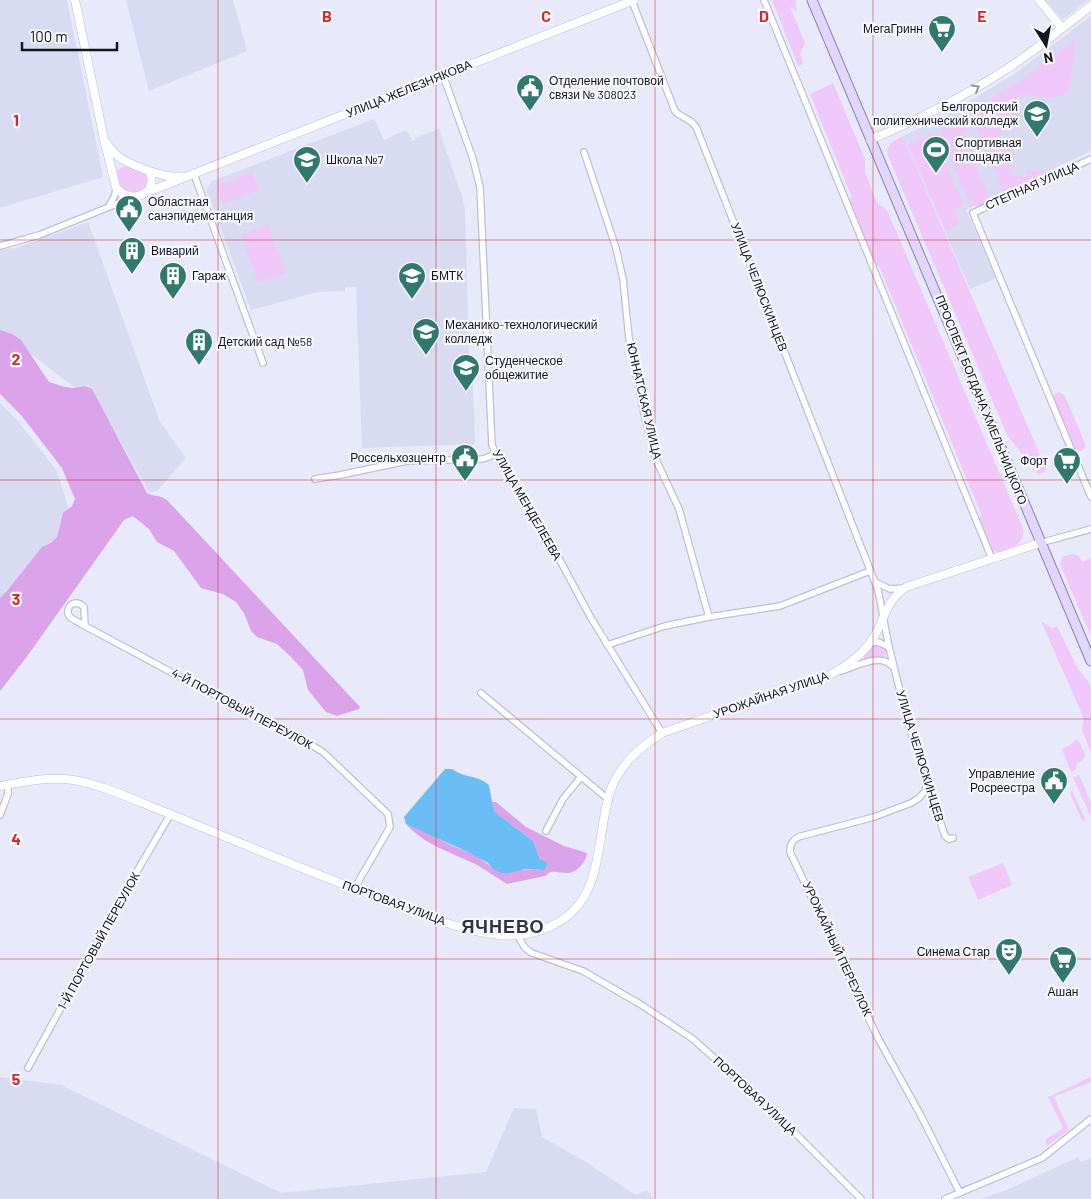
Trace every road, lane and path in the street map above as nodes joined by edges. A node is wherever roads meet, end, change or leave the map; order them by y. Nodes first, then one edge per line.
1 (75, 0) edge
2 (633, 0) edge
3 (764, 0) edge
4 (812, 0) edge
5 (817, 0) edge
6 (1039, 0) edge
7 (1091, 6) edge
8 (1062, 28) junction
9 (443, 75) junction
10 (104, 139) junction
11 (870, 140) junction
12 (584, 152) dead end
13 (1091, 159) edge
14 (126, 162) junction
15 (149, 171) junction
16 (194, 174) junction
17 (112, 175) junction
18 (185, 177) junction
19 (116, 187) junction
20 (145, 193) junction
21 (135, 197) junction
22 (107, 207) junction
23 (0, 246) edge
24 (263, 363) dead end
25 (496, 454) junction
26 (315, 479) dead end
27 (1091, 497) edge
28 (1091, 529) edge
29 (1040, 543) junction
30 (992, 559) junction
31 (870, 570) junction
32 (875, 582) junction
33 (906, 587) junction
34 (878, 590) junction
35 (893, 597) junction
36 (709, 617) junction
37 (883, 619) junction
38 (85, 626) dead end
39 (870, 643) junction
40 (607, 645) junction
41 (889, 647) junction
42 (1091, 661) edge
43 (894, 668) junction
44 (832, 674) junction
45 (481, 693) dead end
46 (662, 733) junction
47 (581, 777) junction
48 (928, 782) junction
49 (4, 785) edge
50 (608, 800) junction
51 (0, 815) edge
52 (170, 815) junction
53 (546, 831) dead end
54 (953, 838) dead end
55 (354, 889) junction
56 (518, 936) junction
57 (28, 1068) dead end
58 (1091, 1119) edge
59 (960, 1193) junction
60 (860, 1199) edge
61 (945, 1199) edge

1 - 10 street
2 - 9 street, УЛИЦА ЖЕЛЕЗНЯКОВА
2 - 31 street, УЛИЦА ЧЕЛЮСКИНЦЕВ
3 - 30 street
4 - 11 main road, ПРОСПЕКТ БОГДАНА ХМЕЛЬНИЦКОГО
5 - 11 main road, ПРОСПЕКТ БОГДАНА ХМЕЛЬНИЦКОГО
6 - 8 street
7 - 8 street
11 -> 8 street
9 - 16 street, УЛИЦА ЖЕЛЕЗНЯКОВА
9 - 25 street, УЛИЦА МЕНДЕЛЕЕВА
10 - 14 street
10 - 17 street
11 - 29 main road, ПРОСПЕКТ БОГДАНА ХМЕЛЬНИЦКОГО
12 - 36 street, ЮННАТСКАЯ УЛИЦА
13 - 27 street, СТЕПНАЯ УЛИЦА
14 - 15 street
14 - 17 street
15 - 18 street, УЛИЦА ЖЕЛЕЗНЯКОВА
15 - 20 street
16 - 18 street, УЛИЦА ЖЕЛЕЗНЯКОВА
16 - 24 street
17 - 19 street
18 - 20 street, УЛИЦА ЖЕЛЕЗНЯКОВА
19 - 21 street
19 - 22 street
20 - 21 street
21 - 22 street
22 - 23 street
25 - 26 street
25 - 40 street, УЛИЦА МЕНДЕЛЕЕВА
28 - 29 street
29 - 30 street, УРОЖАЙНАЯ УЛИЦА
29 - 42 main road, ПРОСПЕКТ БОГДАНА ХМЕЛЬНИЦКОГО
30 - 33 street, УРОЖАЙНАЯ УЛИЦА
31 - 32 street, УЛИЦА ЧЕЛЮСКИНЦЕВ
31 - 36 street
32 - 33 street
32 - 34 street, УЛИЦА ЧЕЛЮСКИНЦЕВ
33 - 35 street, УРОЖАЙНАЯ УЛИЦА
34 - 35 street
34 - 37 street, УЛИЦА ЧЕЛЮСКИНЦЕВ
35 - 37 street, УРОЖАЙНАЯ УЛИЦА
36 - 40 street
37 - 39 street, УРОЖАЙНАЯ УЛИЦА
37 - 41 street, УЛИЦА ЧЕЛЮСКИНЦЕВ
38 - 55 street, 4-Й ПОРТОВЫЙ ПЕРЕУЛОК
39 - 41 street
39 - 44 street, УРОЖАЙНАЯ УЛИЦА
40 - 46 street, УЛИЦА МЕНДЕЛЕЕВА
41 - 43 street, УЛИЦА ЧЕЛЮСКИНЦЕВ
43 - 44 street
43 - 48 street, УЛИЦА ЧЕЛЮСКИНЦЕВ
44 - 46 street, УРОЖАЙНАЯ УЛИЦА
45 - 47 street
46 - 50 street, УРОЖАЙНАЯ УЛИЦА
47 - 50 street
47 - 53 street
48 - 54 street, УЛИЦА ЧЕЛЮСКИНЦЕВ
48 - 59 street, УРОЖАЙНЫЙ ПЕРЕУЛОК
49 - 51 street
49 - 52 street, ПОРТОВАЯ УЛИЦА
50 - 56 street, УРОЖАЙНАЯ УЛИЦА
52 - 55 street, ПОРТОВАЯ УЛИЦА
52 - 57 street, 1-Й ПОРТОВЫЙ ПЕРЕУЛОК
55 - 56 street, ПОРТОВАЯ УЛИЦА
56 - 60 street, ПОРТОВАЯ УЛИЦА
58 - 59 street
59 - 61 street

